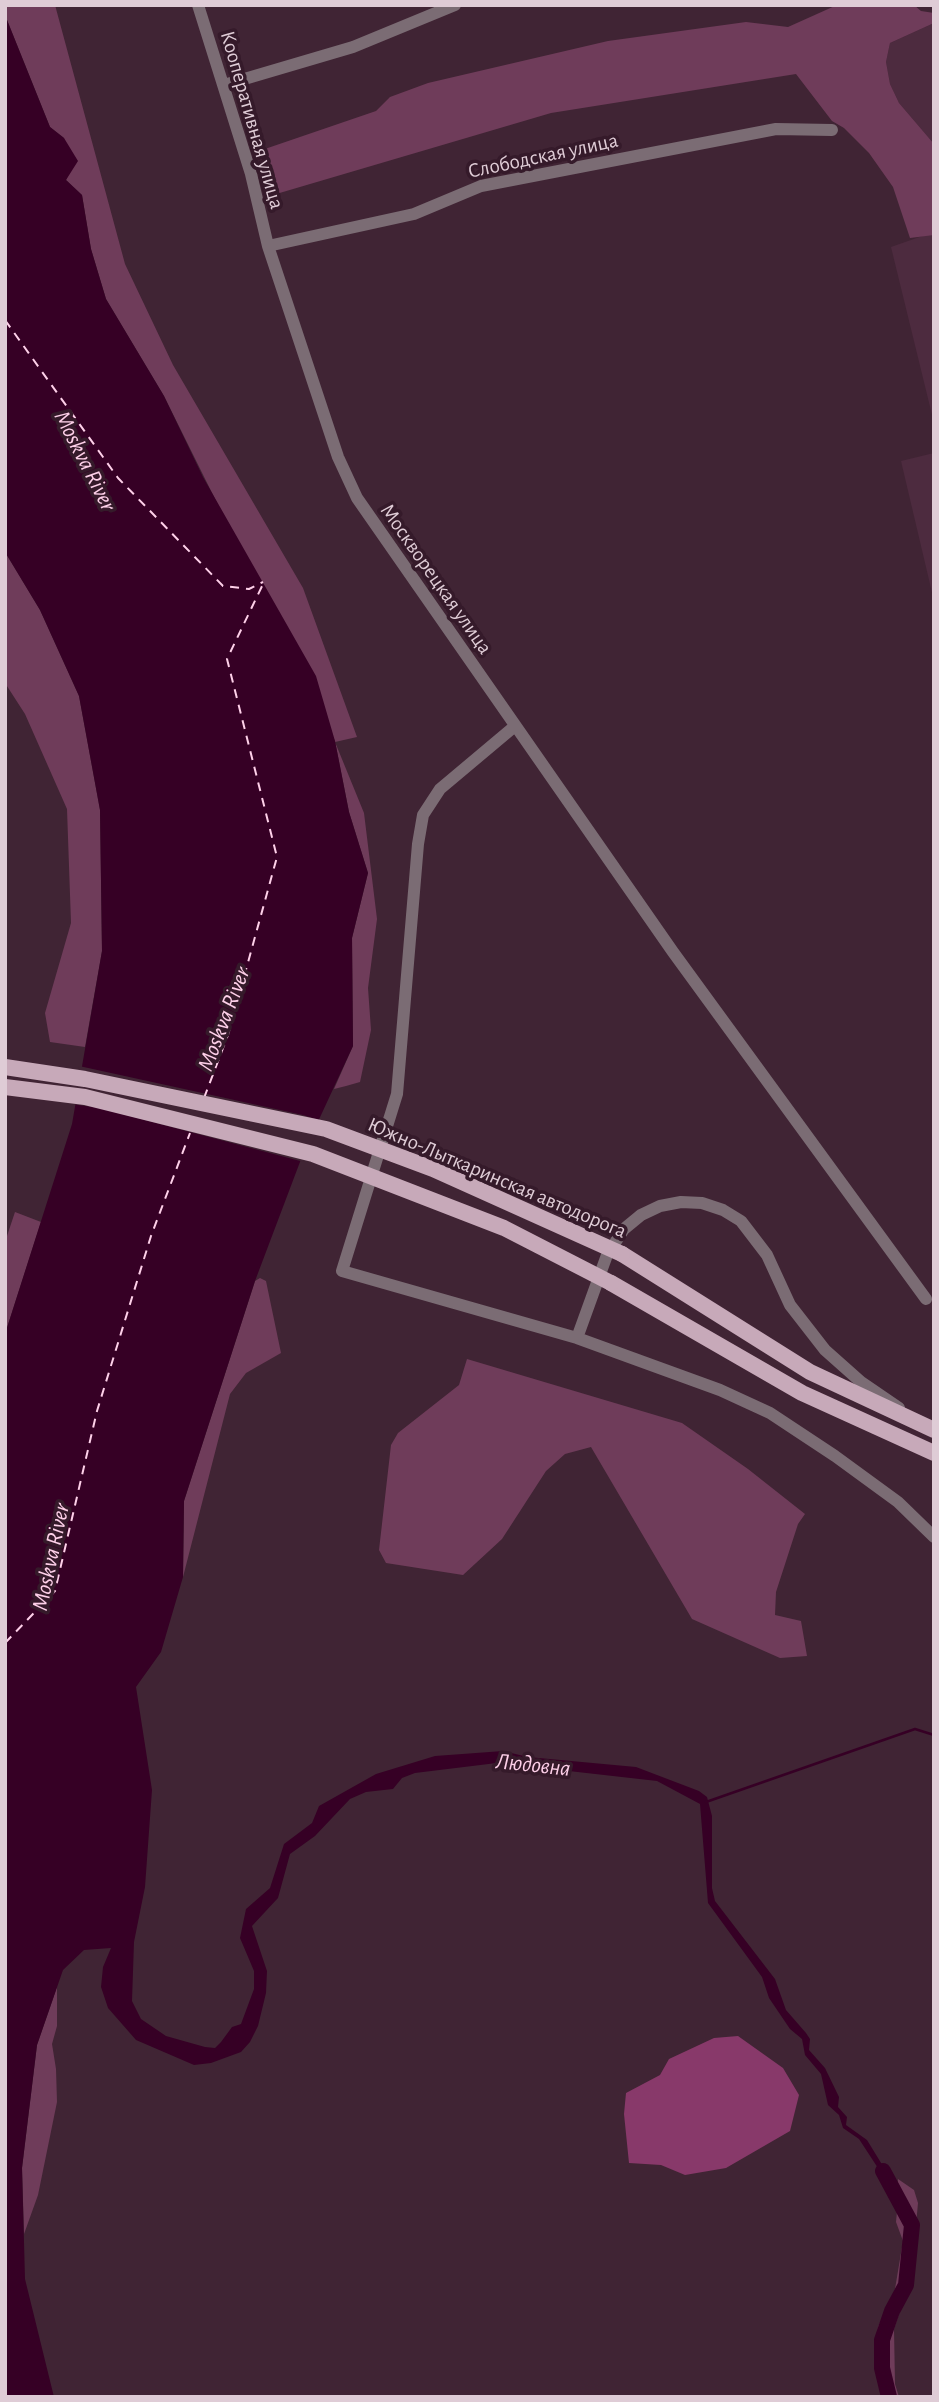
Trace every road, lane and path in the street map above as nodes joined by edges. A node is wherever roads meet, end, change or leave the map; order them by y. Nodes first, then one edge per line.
1 (198, 5) edge
2 (455, 5) edge
3 (224, 85) junction
4 (832, 130) dead end
5 (268, 246) junction
6 (515, 726) junction
7 (5, 1068) edge
8 (5, 1087) edge
9 (926, 1299) dead end
10 (577, 1338) junction
11 (930, 1428) edge
12 (934, 1453) edge
13 (934, 1537) edge

1 - 3 street, Кооперативная улица
2 - 3 street
3 - 5 street, Кооперативная улица
4 - 5 street, Слободская улица
5 - 6 street, Москворецкая улица
6 - 9 street, Москворецкая улица
6 - 10 street
7 - 11 main road, Южно-Лыткаринская автодорога, bridge
8 - 12 main road, Южно-Лыткаринская автодорога, bridge
10 - 11 street
10 - 13 street

